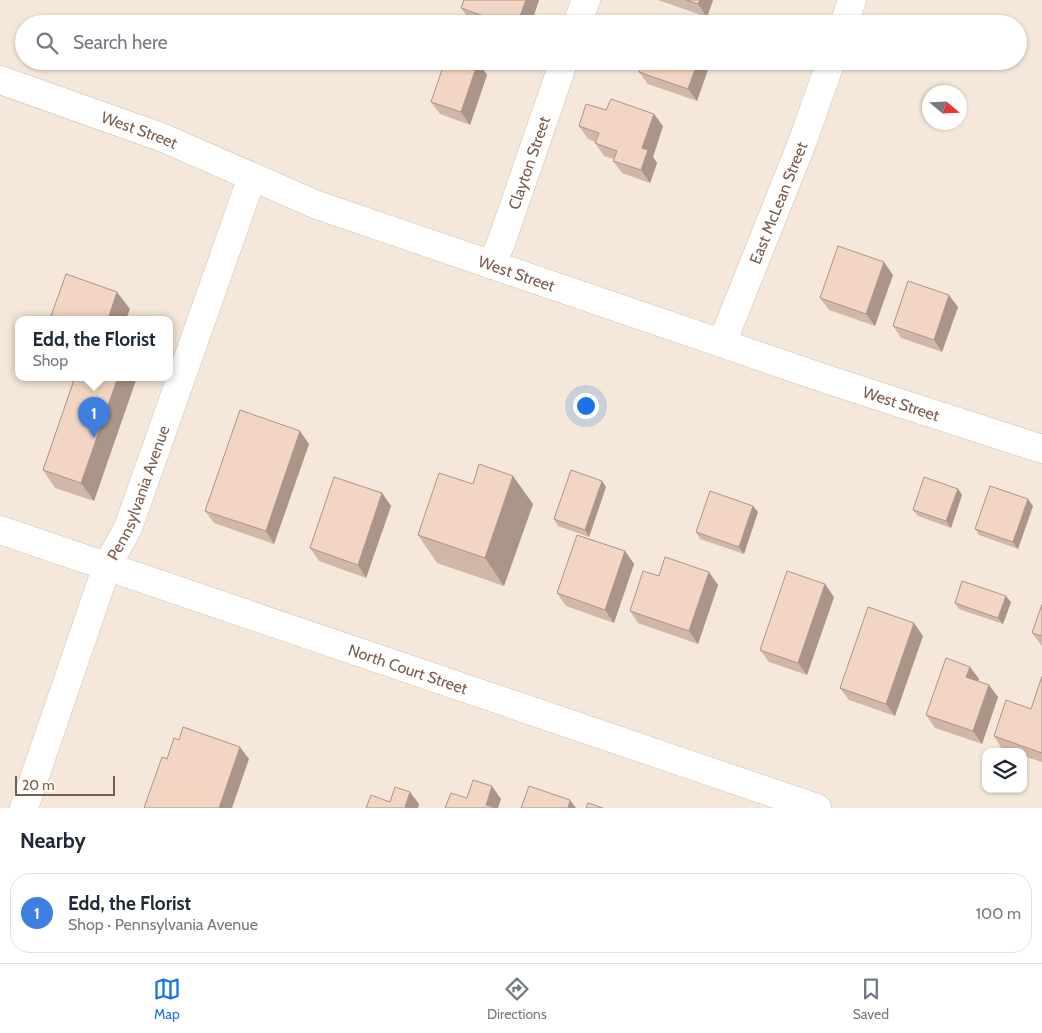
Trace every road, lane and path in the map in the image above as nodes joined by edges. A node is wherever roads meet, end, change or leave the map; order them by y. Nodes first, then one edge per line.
1 (586, 0) edge
2 (852, 0) edge
3 (580, 15) edge
4 (847, 15) edge
5 (561, 70) edge
6 (827, 70) edge
7 (0, 80) edge
8 (252, 177) junction
9 (491, 265) junction
10 (722, 343) junction
11 (1042, 448) edge
12 (0, 530) edge
13 (107, 566) junction
14 (24, 808) edge
15 (817, 808) edge

1 - 3 street
2 - 4 street
5 - 9 street, Clayton Street
6 - 10 street, East McLean Street
7 - 8 street, West Street
8 - 9 street, West Street
8 - 13 street, Pennsylvania Avenue
9 - 10 street, West Street
10 - 11 street, West Street
12 - 13 street, North Court Street
13 - 14 street, Pennsylvania Avenue
13 - 15 street, North Court Street

